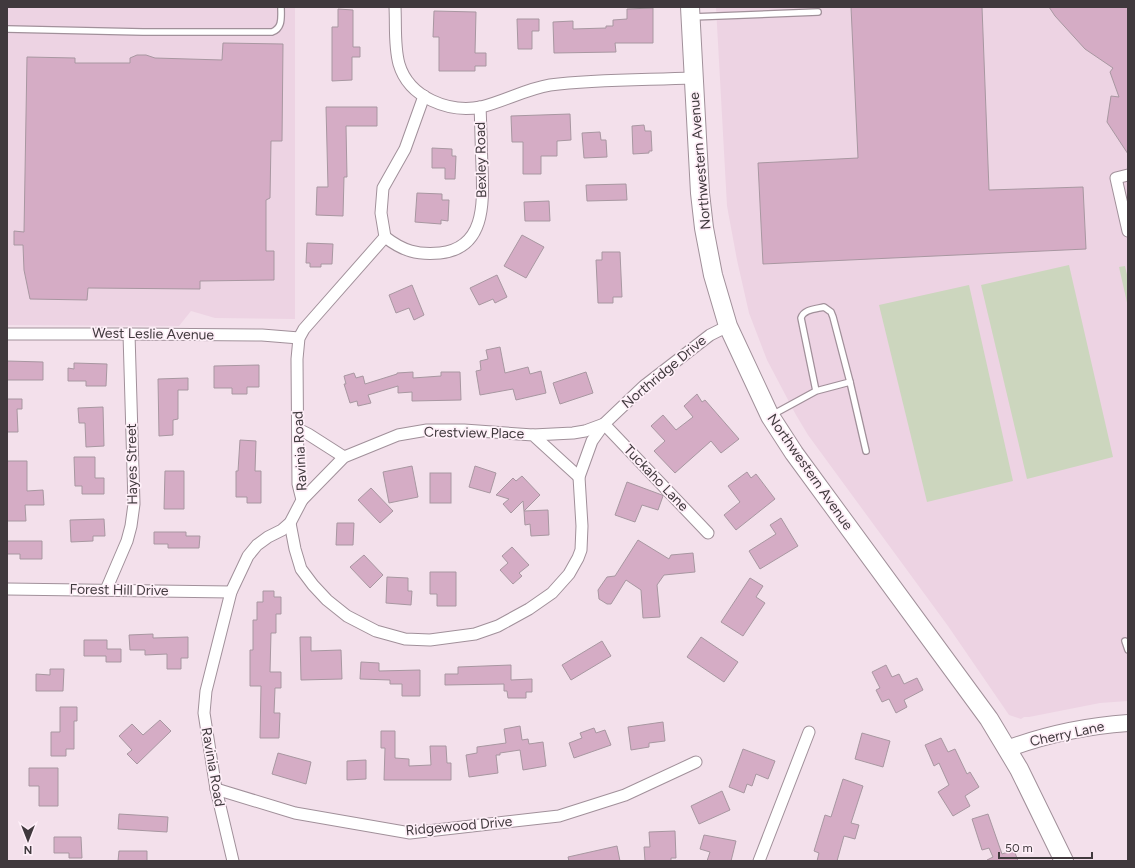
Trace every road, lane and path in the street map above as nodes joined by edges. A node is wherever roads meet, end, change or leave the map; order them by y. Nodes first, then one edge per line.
1 (281, 7) edge
2 (395, 7) edge
3 (690, 12) edge
4 (818, 12) dead end
5 (7, 28) edge
6 (693, 78) junction
7 (424, 96) junction
8 (480, 107) junction
9 (1128, 175) edge
10 (1128, 231) edge
11 (386, 237) junction
12 (728, 326) junction
13 (7, 334) edge
14 (129, 334) junction
15 (299, 338) junction
16 (850, 382) junction
17 (816, 391) junction
18 (770, 416) junction
19 (604, 424) junction
20 (298, 429) junction
21 (533, 435) junction
22 (866, 451) dead end
23 (344, 457) junction
24 (579, 477) junction
25 (302, 500) junction
26 (290, 523) junction
27 (708, 533) dead end
28 (7, 589) edge
29 (106, 590) junction
30 (231, 592) junction
31 (1125, 641) dead end
32 (1128, 650) edge
33 (1128, 723) edge
34 (809, 732) dead end
35 (1007, 749) junction
36 (696, 762) dead end
37 (216, 789) junction
38 (232, 861) edge
39 (759, 861) edge
40 (1064, 861) edge

1 - 5 lane
2 - 7 street
3 - 4 lane
3 - 6 main road, Northwestern Avenue
6 - 8 street, Bexley Road
6 - 12 main road, Northwestern Avenue
7 - 8 street
7 - 11 street
8 - 11 street, Bexley Road
9 - 10 street
11 - 15 street
12 - 18 main road, Northwestern Avenue
12 - 19 street, Northridge Drive
13 - 14 street, West Leslie Avenue
14 - 15 street, West Leslie Avenue
14 - 29 street, Hayes Street
15 - 20 street, Ravinia Road
16 - 17 lane
16 - 17 lane
16 - 22 lane
17 - 18 lane
18 - 35 main road, Northwestern Avenue
19 - 21 street, Northridge Drive
19 - 24 street, Northridge Drive
19 - 27 street, Tuckaho Lane
20 - 23 street
20 - 25 street, Ravinia Road
21 - 23 street, Crestview Place
21 - 24 street, Crestview Place
23 - 25 street, Crestview Place
24 - 26 street, Northridge Drive
25 - 26 street, Ravinia Road
26 - 30 street, Ravinia Road
28 - 29 street, Forest Hill Drive
29 - 30 street, Forest Hill Drive
30 - 37 street, Ravinia Road
31 - 32 lane
33 - 35 street, Cherry Lane
34 - 39 street
35 - 40 main road, Northwestern Avenue
36 - 37 street, Ridgewood Drive
37 - 38 street, Ravinia Road

